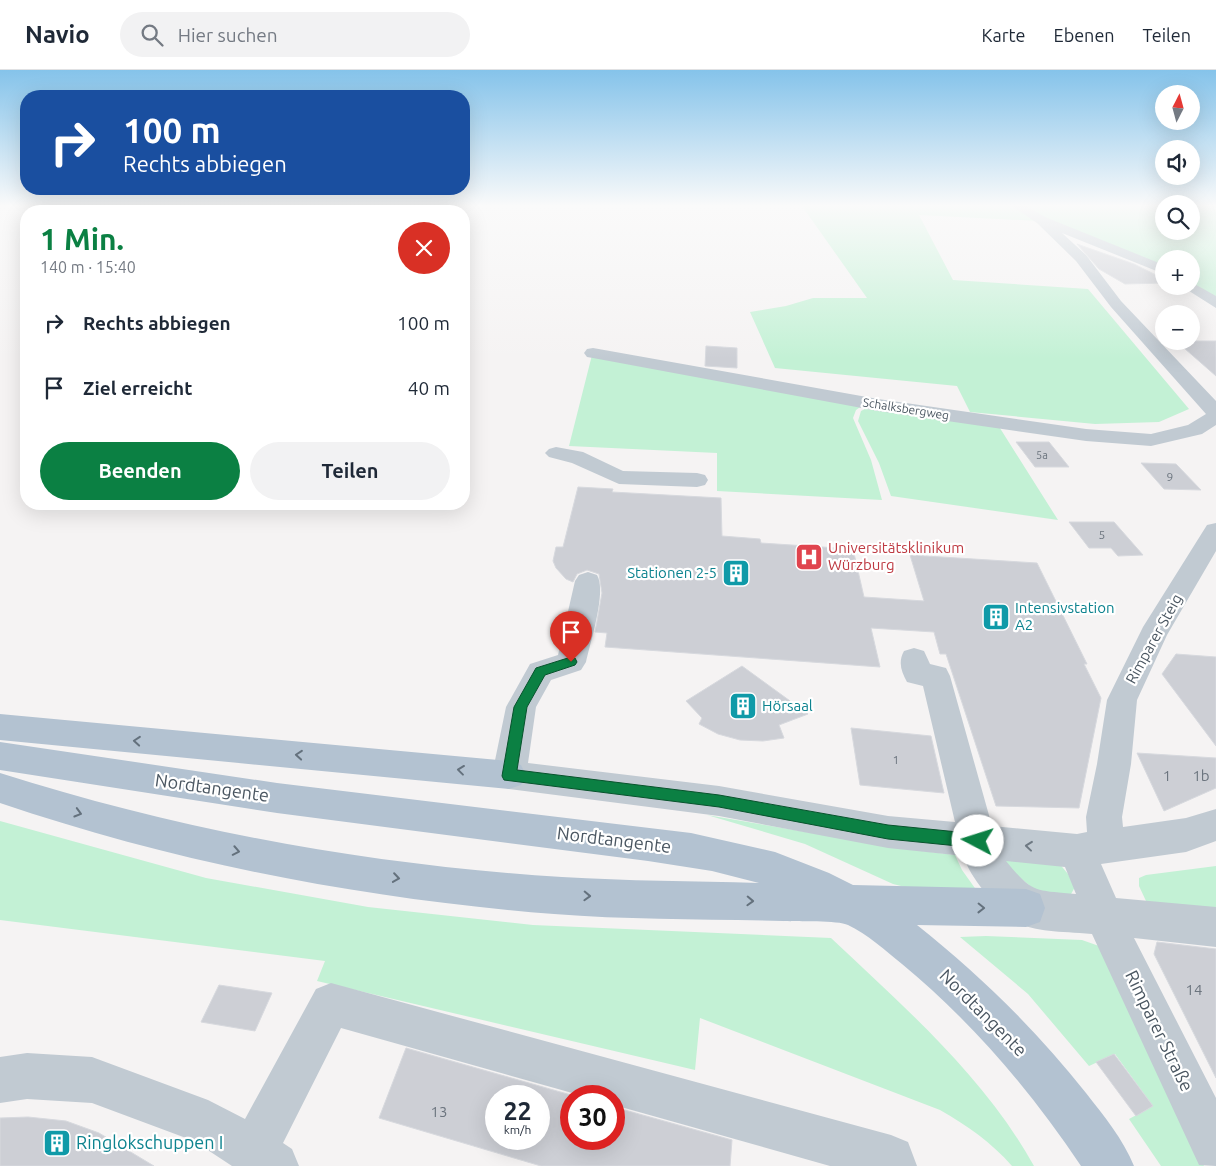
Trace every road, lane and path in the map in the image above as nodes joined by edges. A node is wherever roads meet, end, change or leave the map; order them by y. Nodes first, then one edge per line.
1 (1132, 257) edge
2 (1081, 258) edge
3 (1155, 266) edge
4 (1200, 292) edge
5 (1216, 302) edge
6 (593, 353) dead end
7 (1216, 414) edge
8 (556, 453) dead end
9 (697, 480) dead end
10 (1216, 530) edge
11 (588, 581) dead end
12 (935, 670) dead end
13 (0, 727) edge
14 (0, 756) edge
15 (509, 776) junction
16 (0, 788) edge
17 (1216, 826) edge
18 (978, 841) junction
19 (1092, 848) junction
20 (1026, 908) junction
21 (1104, 914) junction
22 (1216, 927) edge
23 (0, 1080) edge
24 (1216, 1148) edge
25 (264, 1159) edge
26 (896, 1164) edge
27 (1110, 1166) edge

1 - 3 street
2 - 7 street
4 - 5 street
6 - 7 street, Schalksbergweg
8 - 9 street
10 - 19 street, Rimparer Steig
11 - 15 street
12 - 18 street
15 -> 13 main road
14 - 27 main road, Nordtangente
15 - 18 street
16 -> 20 main road
17 - 19 street
19 -> 18 street
18 - 20 street
19 - 21 street, Rimparer Straße
20 - 21 street
21 - 22 street
21 - 24 street, Rimparer Straße
23 - 25 street
25 - 26 street

